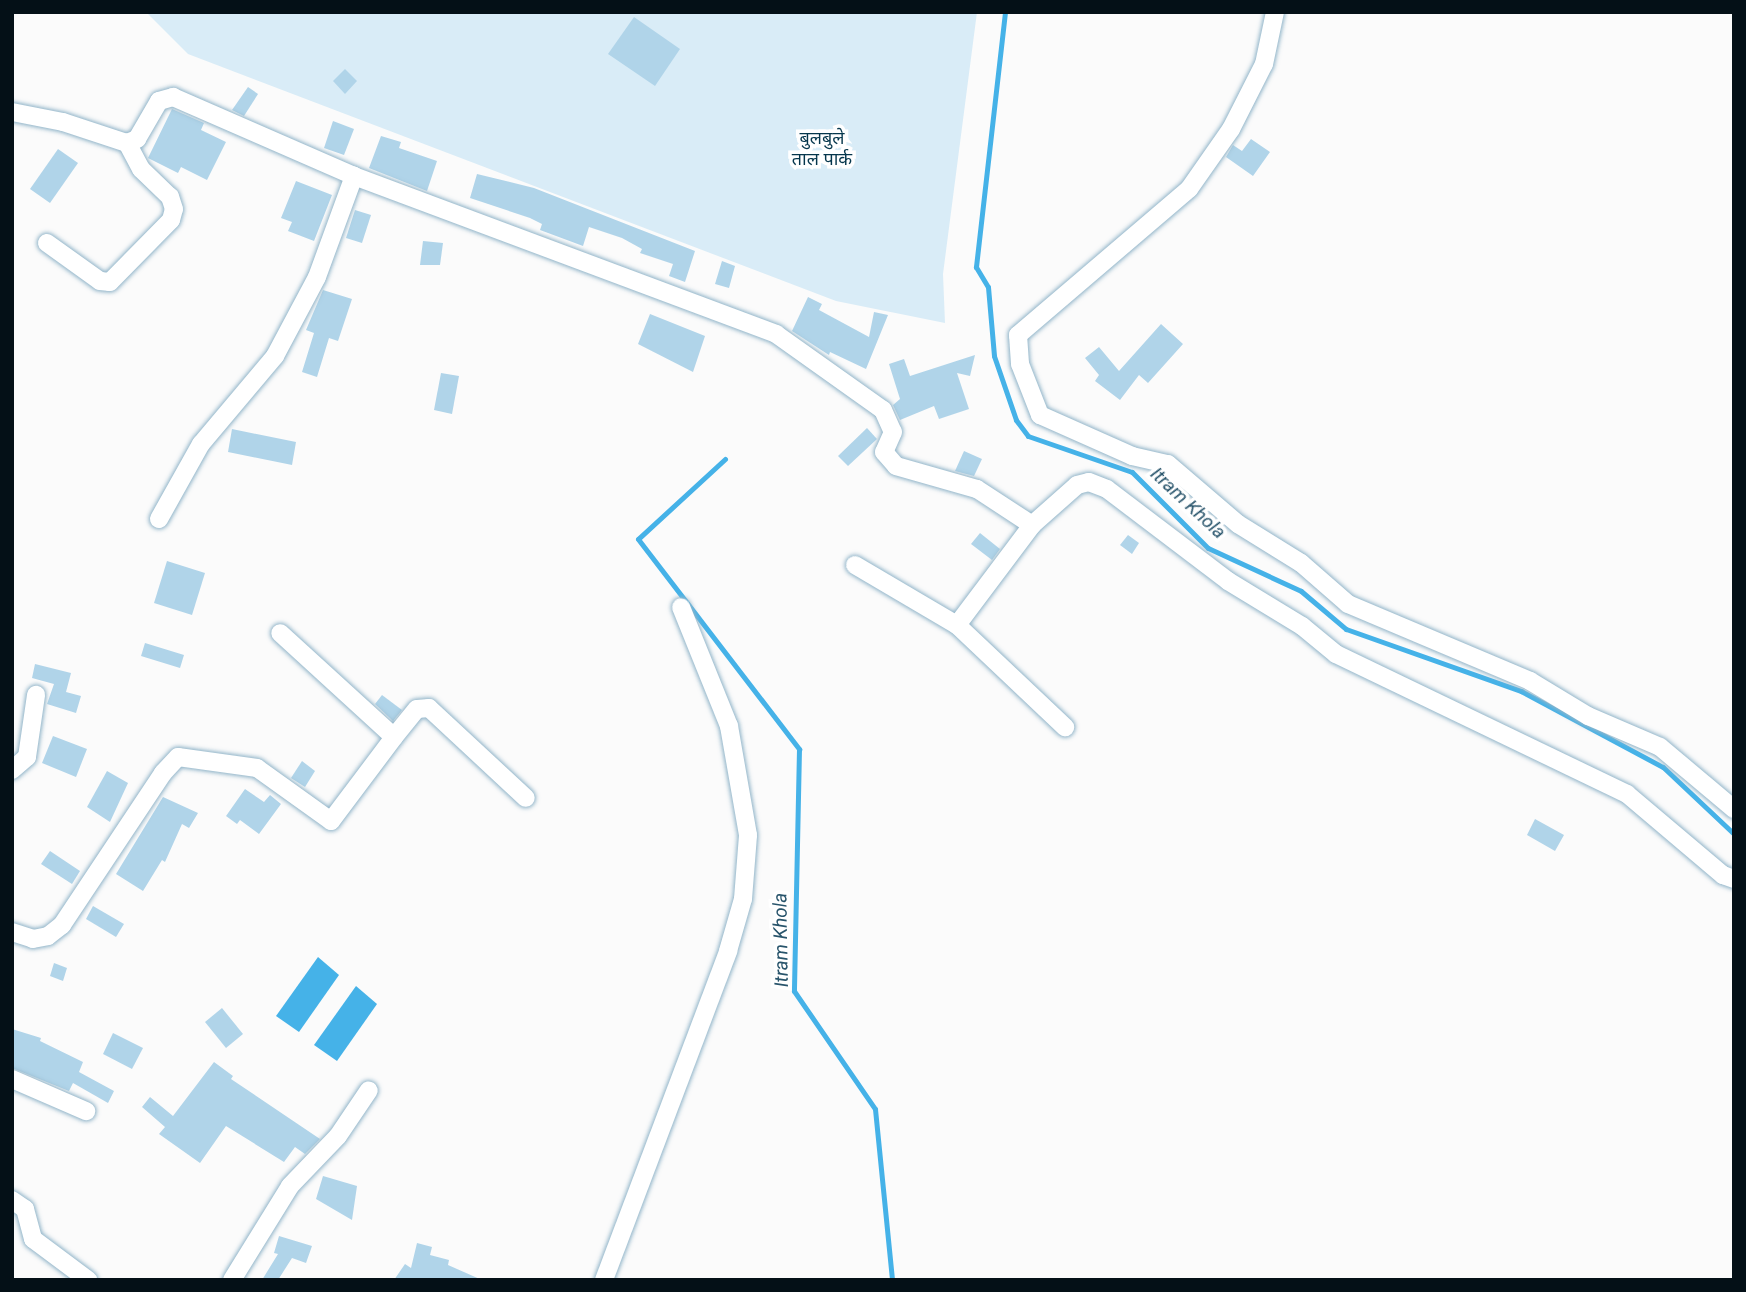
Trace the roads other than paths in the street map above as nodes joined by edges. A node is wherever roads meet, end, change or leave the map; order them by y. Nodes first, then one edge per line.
1 (1275, 12) edge
2 (12, 112) edge
3 (127, 144) junction
4 (355, 176) junction
5 (47, 243) dead end
6 (159, 519) dead end
7 (1032, 525) junction
8 (855, 565) dead end
9 (681, 607) dead end
10 (957, 625) junction
11 (280, 633) dead end
12 (36, 695) dead end
13 (1065, 727) dead end
14 (394, 737) junction
15 (12, 770) edge
16 (526, 798) dead end
17 (1734, 809) edge
18 (1734, 879) edge
19 (12, 932) edge
20 (12, 1079) edge
21 (369, 1090) dead end
22 (86, 1111) dead end
23 (12, 1200) edge
24 (88, 1280) edge
25 (232, 1280) edge
26 (604, 1280) edge

1 - 17 street
2 - 3 street
3 - 4 street
3 - 5 street
4 - 6 street
4 - 7 street
7 - 10 street
7 - 18 street
8 - 10 street
9 - 26 street
10 - 13 street
11 - 14 street
12 - 15 street
14 - 16 street
14 - 19 street
20 - 22 street
21 - 25 street
23 - 24 street

